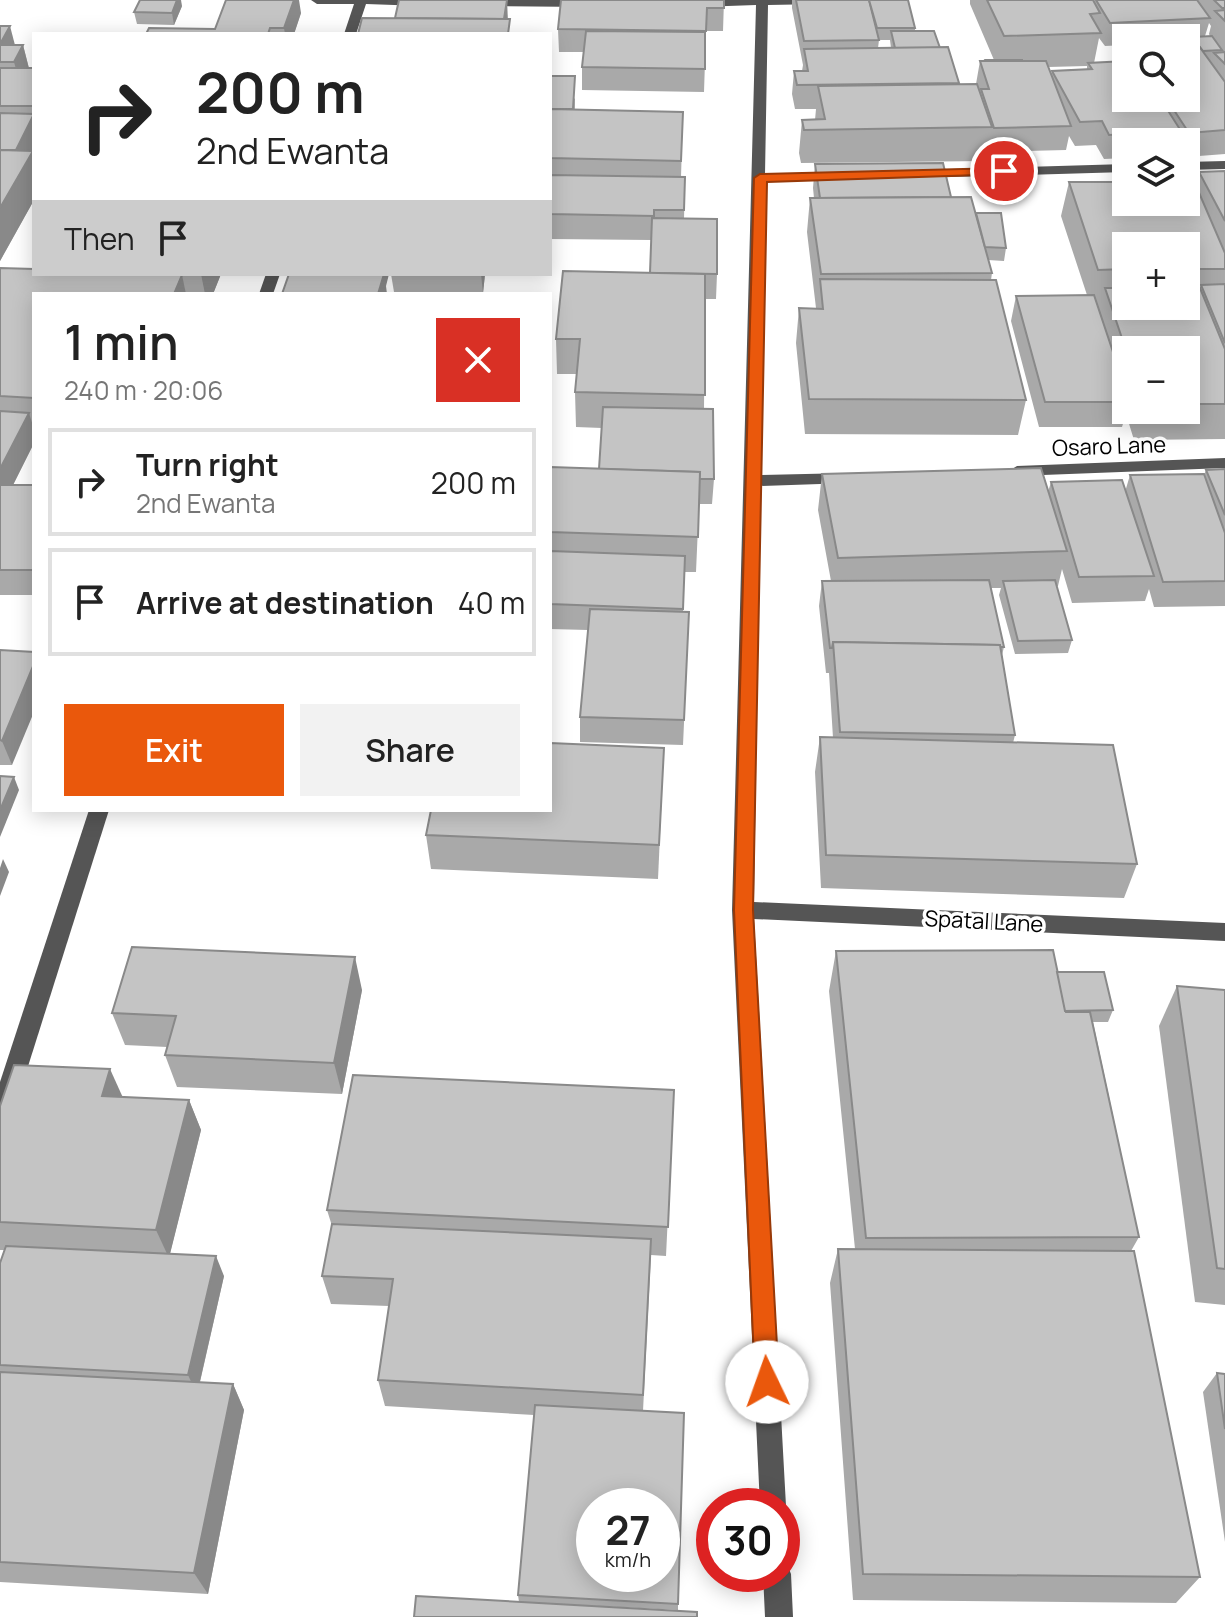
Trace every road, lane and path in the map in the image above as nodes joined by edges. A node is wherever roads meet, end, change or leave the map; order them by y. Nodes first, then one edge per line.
1 (317, 0) edge
2 (822, 0) edge
3 (361, 1) edge
4 (438, 2) edge
5 (469, 2) edge
6 (762, 2) edge
7 (608, 3) edge
8 (685, 3) edge
9 (351, 32) edge
10 (1225, 165) edge
11 (1200, 166) edge
12 (1112, 168) edge
13 (903, 174) edge
14 (856, 175) edge
15 (760, 178) junction
16 (1225, 463) edge
17 (1005, 472) edge
18 (864, 477) edge
19 (754, 481) junction
20 (98, 812) edge
21 (743, 910) junction
22 (1225, 932) edge
23 (0, 1117) edge
24 (772, 1488) edge
25 (778, 1592) edge
26 (779, 1617) edge

1 - 3 street
2 - 6 street
3 - 4 street
3 - 9 street
5 - 7 street
6 - 8 street
6 - 15 street
10 - 11 street
12 - 13 street
14 - 15 street
15 - 19 street
16 - 17 street, Osaro Lane
18 - 19 street
19 - 21 street
20 - 23 street
21 - 22 street, Spatal Lane
21 - 24 street
25 - 26 street

